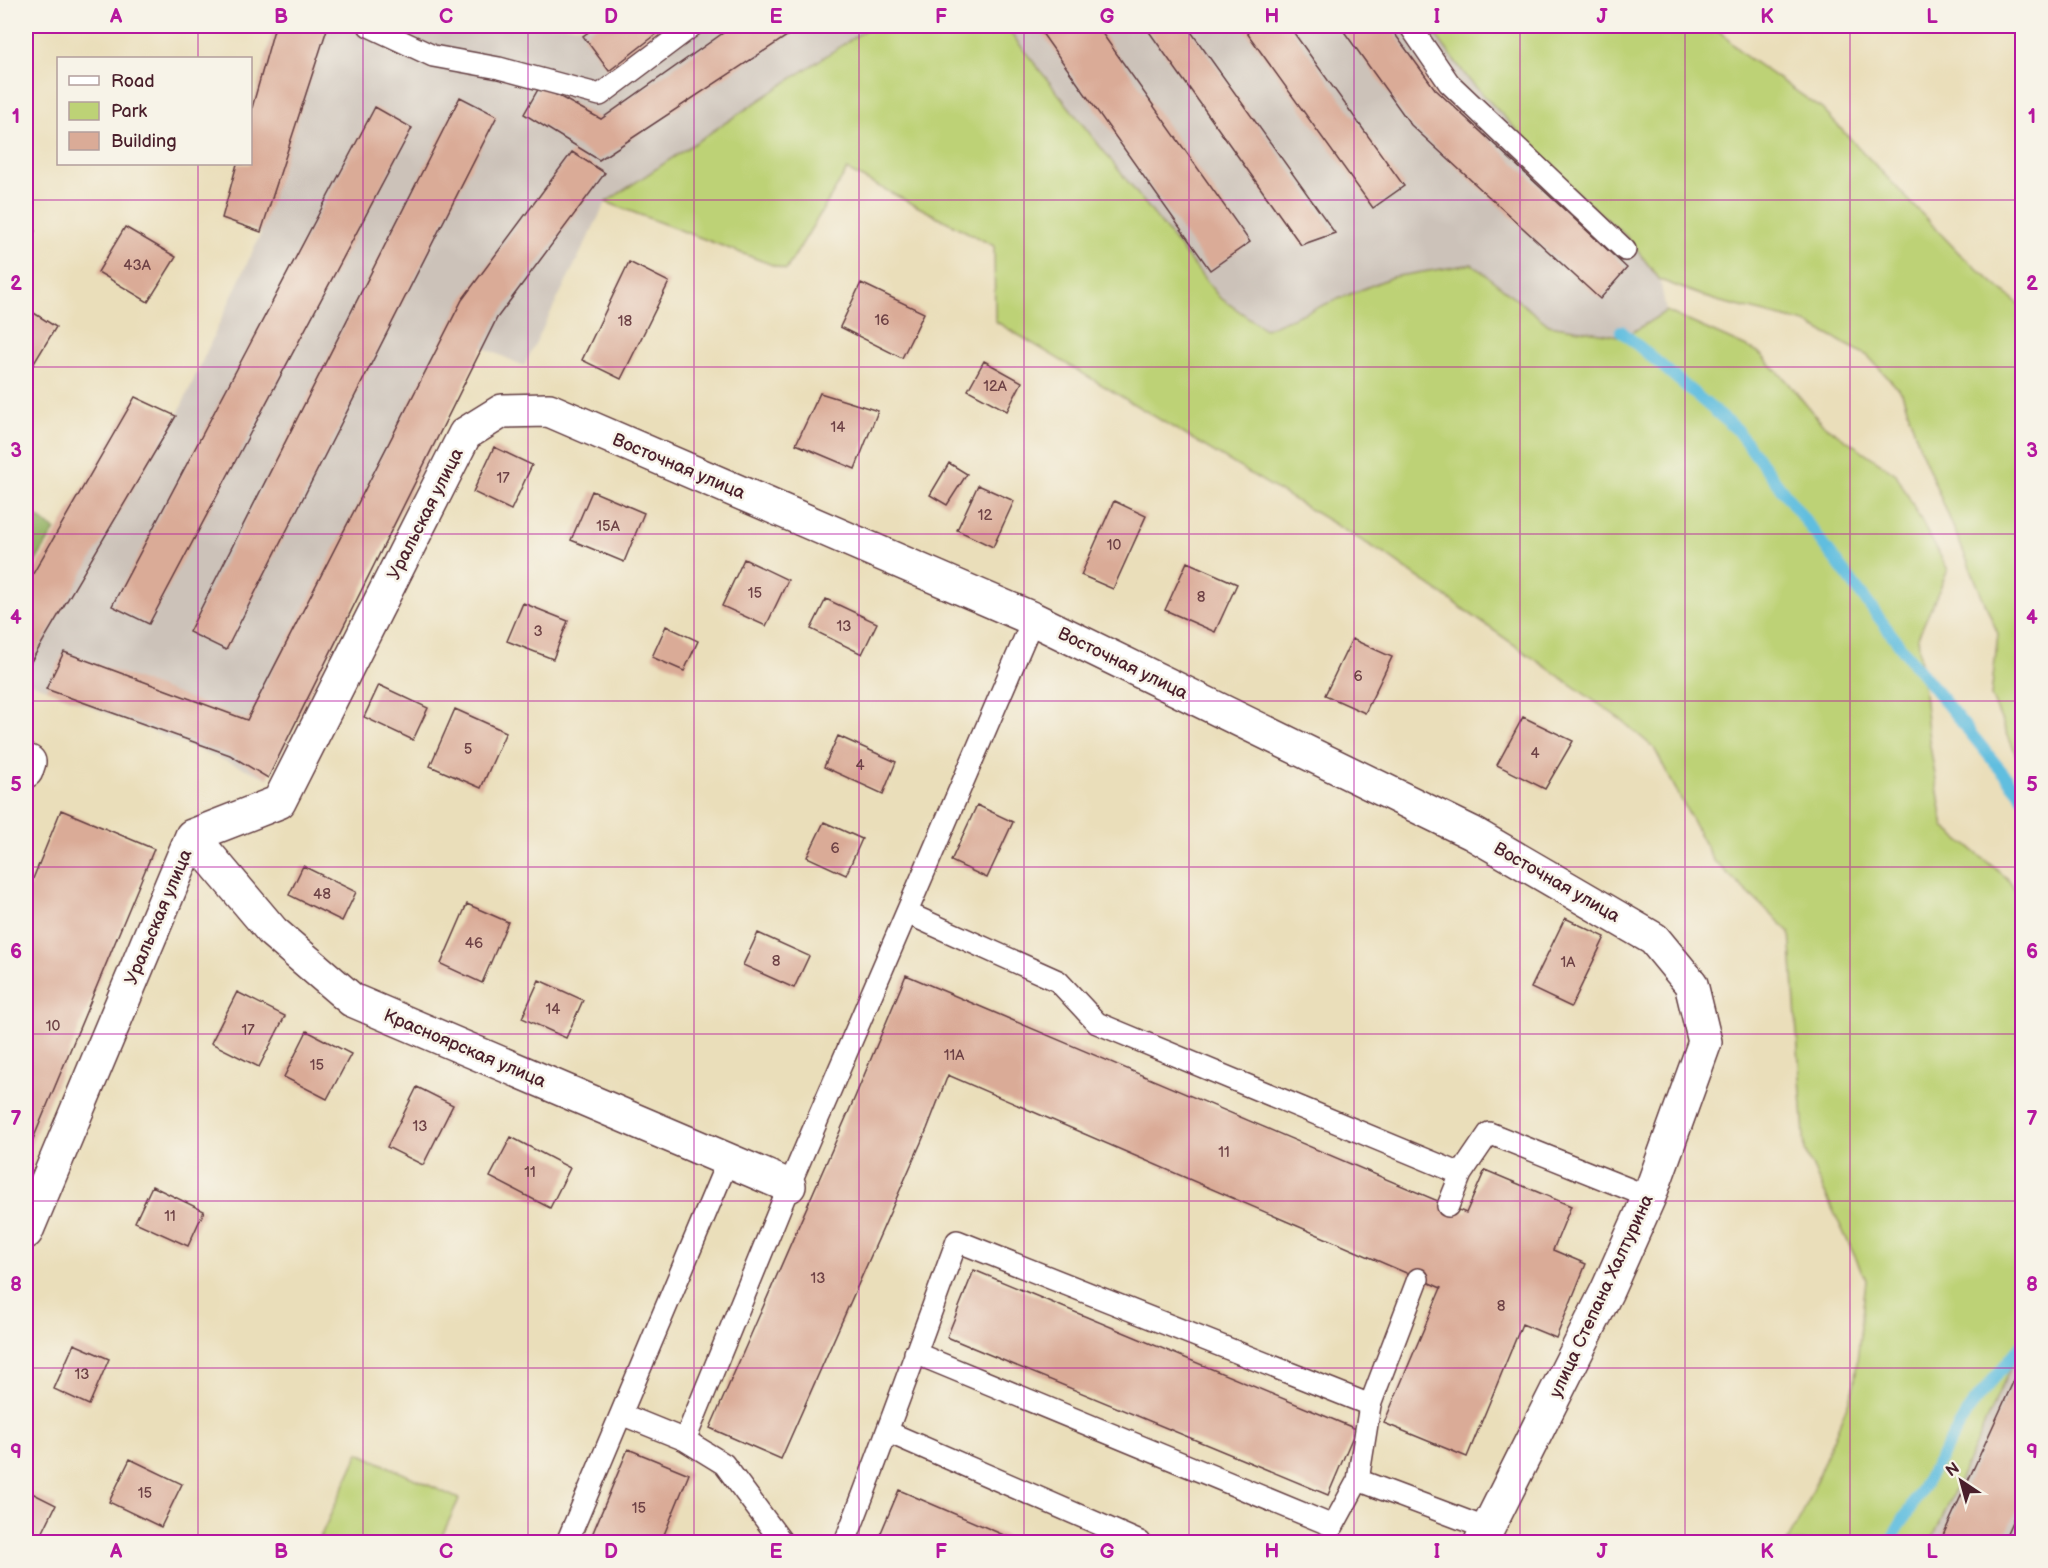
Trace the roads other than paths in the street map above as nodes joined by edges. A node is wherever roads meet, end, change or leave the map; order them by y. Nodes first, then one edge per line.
1 (369, 26) edge
2 (692, 26) edge
3 (1410, 26) edge
4 (1625, 250) dead end
5 (465, 434) joint
6 (1033, 619) junction
7 (192, 836) junction
8 (907, 913) junction
9 (1705, 1042) joint
10 (728, 1160) junction
11 (1461, 1174) junction
12 (789, 1186) junction
13 (1649, 1197) junction
14 (1448, 1206) dead end
15 (26, 1232) edge
16 (1418, 1279) dead end
17 (915, 1353) junction
18 (1370, 1405) junction
19 (621, 1414) junction
20 (888, 1432) junction
21 (685, 1440) junction
22 (1358, 1480) junction
23 (1484, 1536) edge
24 (567, 1542) edge
25 (782, 1542) edge
26 (845, 1542) edge
27 (1140, 1542) edge

1 - 2 lane
3 - 4 lane
5 - 6 street, Восточная улица
5 - 7 street, Уральская улица
6 - 8 lane
6 - 9 street, Восточная улица
7 - 10 street, Красноярская улица
7 - 15 street, Уральская улица
8 - 11 lane
8 - 12 lane
9 - 13 street, улица Степана Халтурина
10 - 12 street, Красноярская улица
10 - 19 lane
11 - 13 lane
11 - 14 lane
12 - 21 lane
13 - 23 street, улица Степана Халтурина
16 - 18 lane
17 - 18 lane
17 - 20 lane
17 - 22 lane
18 - 22 lane
19 - 21 lane
19 - 24 lane
20 - 26 lane
20 - 27 lane
21 - 25 lane
22 - 23 lane

